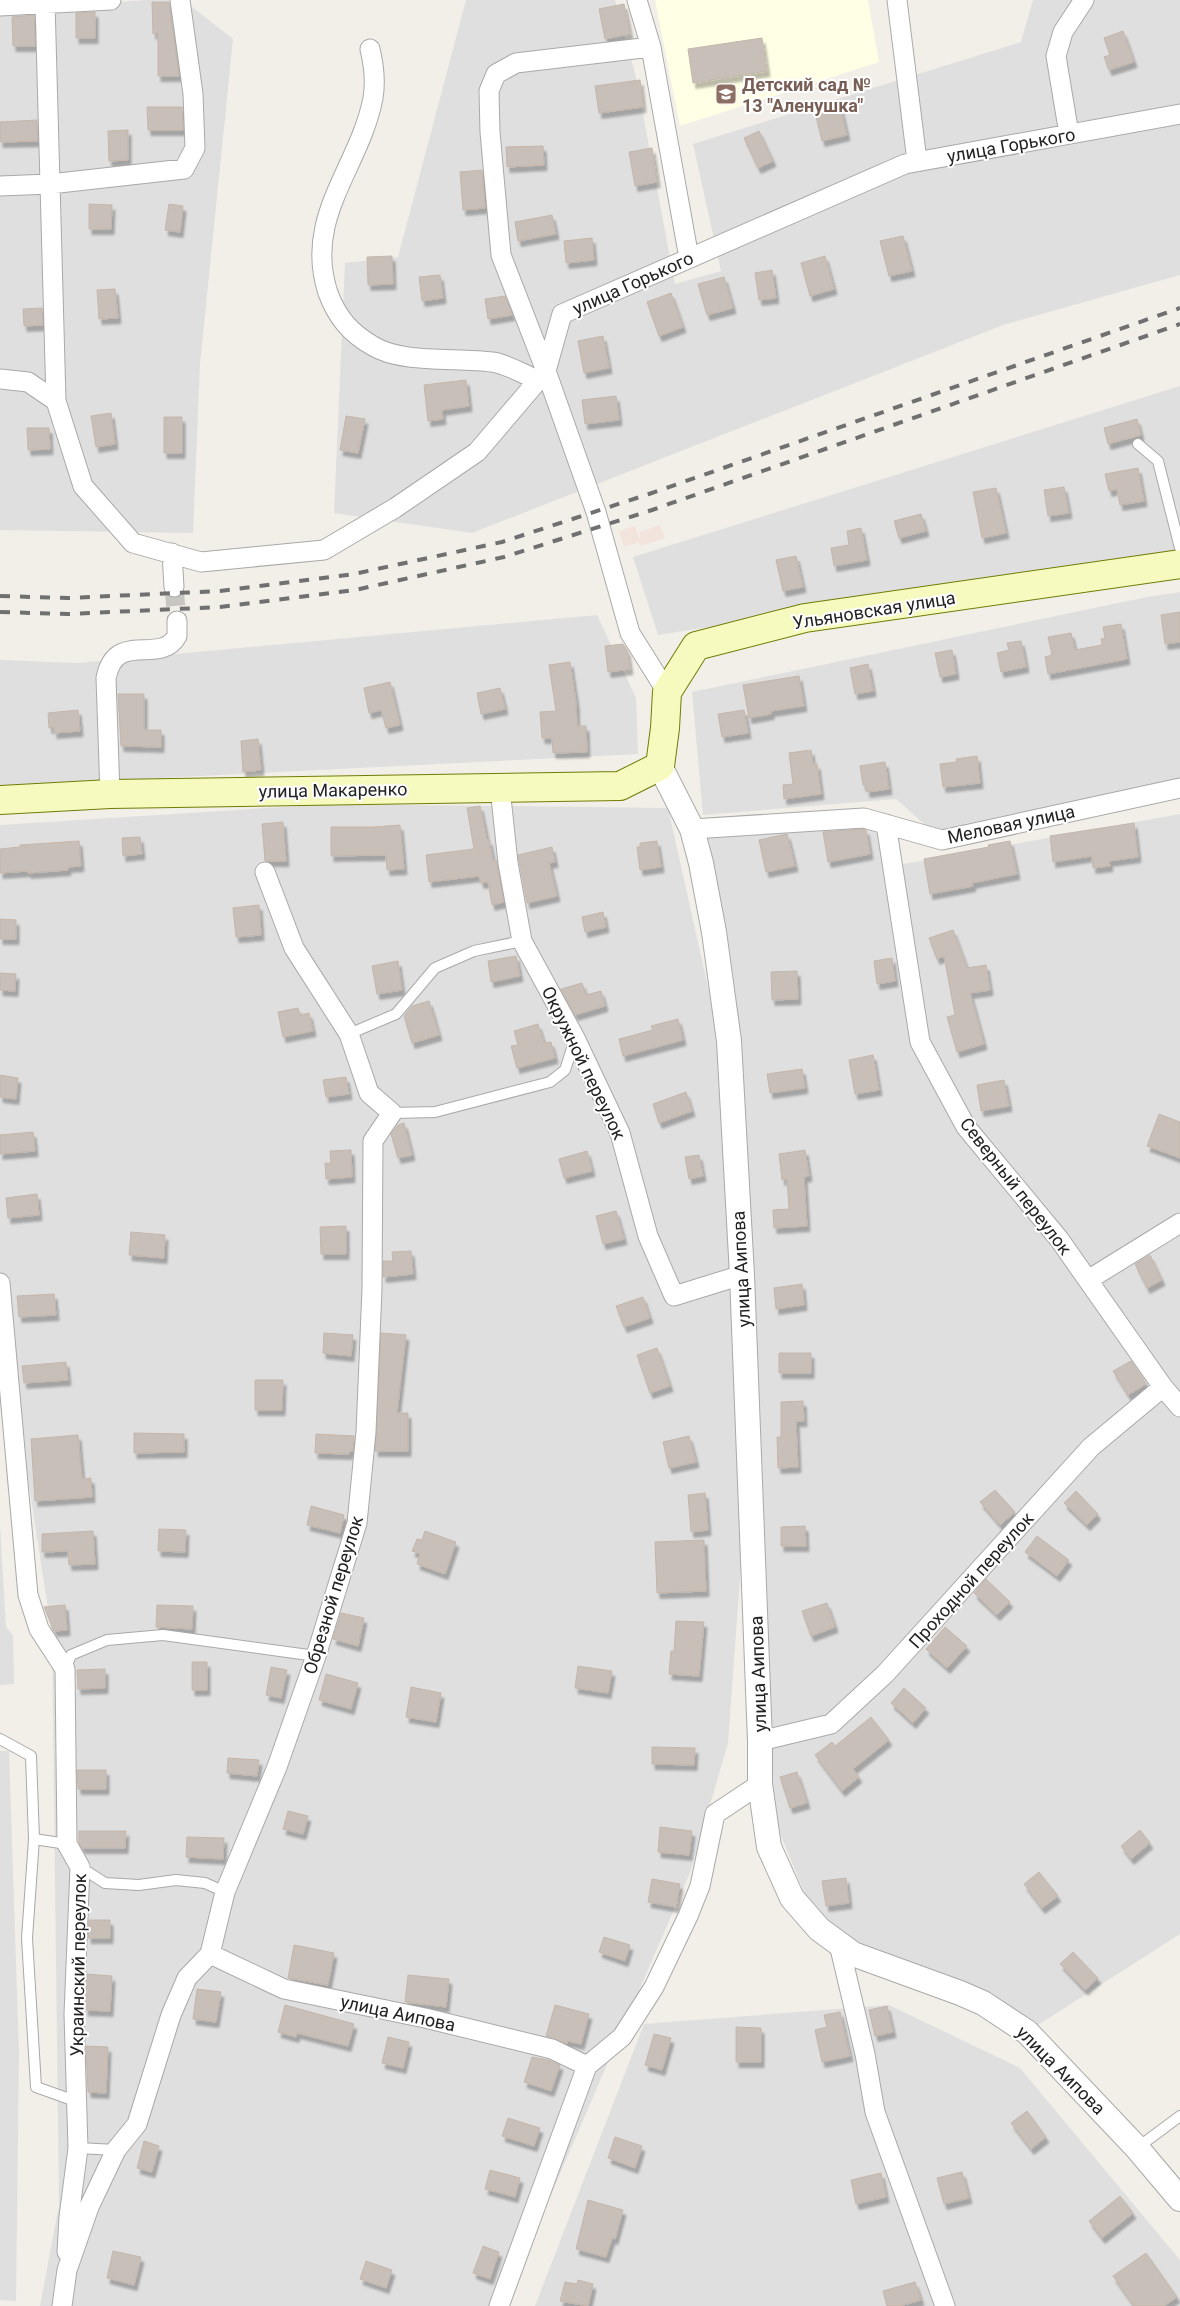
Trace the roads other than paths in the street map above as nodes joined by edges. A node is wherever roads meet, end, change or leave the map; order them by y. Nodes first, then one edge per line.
1 (111, 0) edge
2 (180, 0) edge
3 (637, 0) edge
4 (897, 0) edge
5 (1084, 0) edge
6 (45, 2) junction
7 (0, 6) edge
8 (651, 47) junction
9 (370, 49) dead end
10 (1180, 114) edge
11 (1069, 134) junction
12 (918, 161) junction
13 (50, 184) junction
14 (0, 186) edge
15 (689, 258) junction
16 (542, 376) junction
17 (0, 379) edge
18 (56, 401) junction
19 (1138, 444) dead end
20 (1180, 548) edge
21 (172, 553) junction
22 (1180, 564) edge
23 (174, 587) tunnel mouth
24 (177, 621) tunnel mouth
25 (667, 692) junction
26 (660, 766) junction
27 (500, 788) junction
28 (1180, 788) edge
29 (110, 794) junction
30 (0, 800) edge
31 (886, 824) junction
32 (692, 829) junction
33 (265, 872) dead end
34 (522, 941) junction
35 (349, 1034) junction
36 (575, 1038) junction
37 (392, 1113) junction
38 (1180, 1223) edge
39 (742, 1275) junction
40 (1088, 1280) junction
41 (0, 1283) edge
42 (1163, 1387) junction
43 (1180, 1407) edge
44 (316, 1656) junction
45 (65, 1669) junction
46 (0, 1739) edge
47 (760, 1741) junction
48 (760, 1784) junction
49 (34, 1839) junction
50 (67, 1844) junction
51 (80, 1867) junction
52 (225, 1892) junction
53 (838, 1944) junction
54 (210, 1954) junction
55 (588, 2066) junction
56 (78, 2102) junction
57 (1180, 2116) edge
58 (78, 2148) junction
59 (1137, 2148) junction
60 (116, 2150) junction
61 (1180, 2199) edge
62 (67, 2270) junction
63 (62, 2306) edge
64 (499, 2306) edge
65 (945, 2306) edge

1 - 6 street
2 - 13 street
3 - 8 street
4 - 12 street
5 - 11 street
6 - 7 street
6 - 13 street, улица Горького
8 - 15 street
8 - 16 street
9 - 16 street
10 - 11 street, улица Горького
11 - 12 street, улица Горького
12 - 15 street, улица Горького
13 - 14 street
13 - 18 street, улица Горького
15 - 16 street, улица Горького
16 - 21 street, улица Горького
16 - 25 street
17 - 18 street
18 - 21 street, улица Горького
19 - 20 lane
21 - 23 street
22 - 25 main road, Ульяновская улица
24 - 29 street
25 - 26 main road, Ульяновская улица
26 - 27 main road, улица Макаренко
26 - 32 street, улица Аипова
27 - 29 main road, улица Макаренко
27 - 34 street, Окружной переулок
28 - 31 street, Меловая улица
29 - 30 main road, улица Макаренко
31 - 32 street, Меловая улица
31 - 40 street, Северный переулок
32 - 39 street, улица Аипова
33 - 35 street
34 - 35 lane
34 - 36 street, Окружной переулок
35 - 37 street
36 - 37 lane
36 - 39 street, Окружной переулок
37 - 44 street, Обрезной переулок
38 - 40 street
39 - 47 street, улица Аипова
40 - 42 street, Северный переулок
41 - 45 street
42 - 43 street, Северный переулок
42 - 47 street, Проходной переулок
44 - 45 lane
44 - 52 street, Обрезной переулок
45 - 50 street, Украинский переулок
46 - 49 lane
47 - 48 street, улица Аипова
48 - 53 street, улица Аипова
48 - 55 street
49 - 50 lane
49 - 56 lane
50 - 51 street, Украинский переулок
51 - 52 lane
51 - 56 street, Украинский переулок
52 - 54 street, Обрезной переулок
53 - 59 street, улица Аипова
53 - 65 street
54 - 55 street, улица Аипова
54 - 60 street
55 - 64 street
56 - 58 street, Украинский переулок
57 - 59 lane
58 - 60 lane
58 - 62 street, Украинский переулок
59 - 61 street, улица Аипова
60 - 62 street
62 - 63 street

